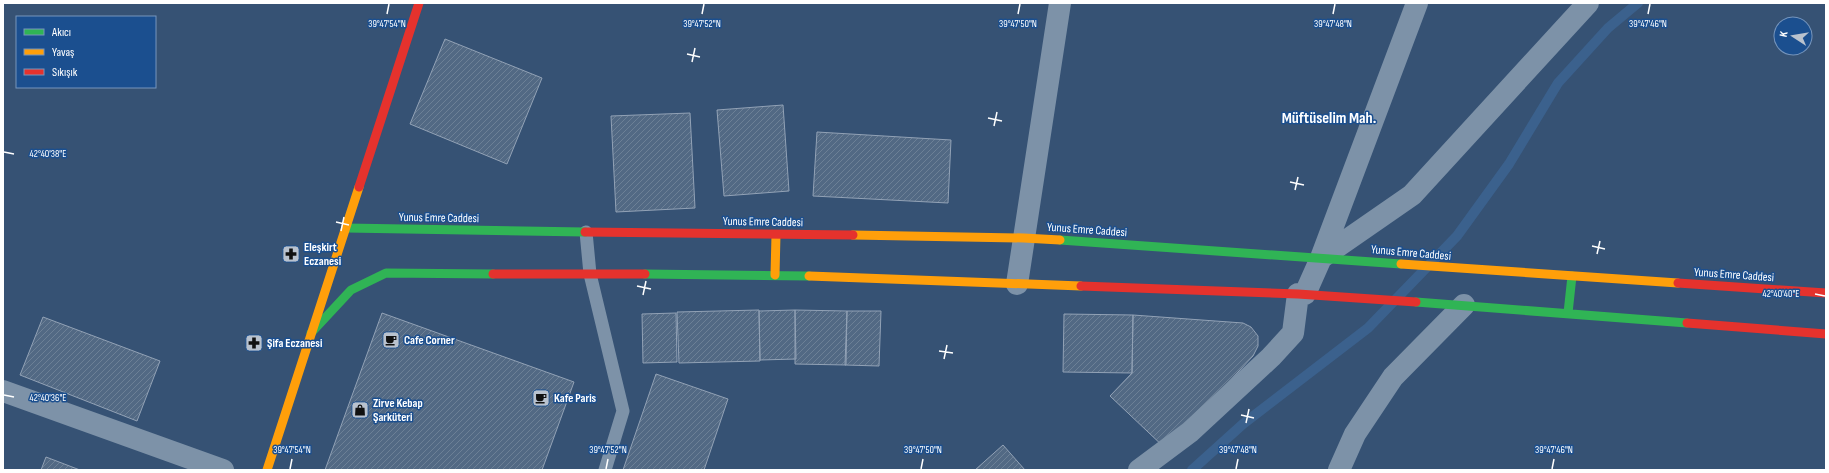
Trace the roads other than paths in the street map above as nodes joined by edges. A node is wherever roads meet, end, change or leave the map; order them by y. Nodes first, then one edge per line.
1 (419, 3) edge
2 (1060, 3) edge
3 (1417, 3) edge
4 (1588, 3) edge
5 (346, 228) junction
6 (586, 232) junction
7 (776, 234) junction
8 (1024, 238) junction
9 (1331, 258) junction
10 (590, 274) junction
11 (775, 275) junction
12 (1572, 276) junction
13 (1017, 284) junction
14 (1826, 293) edge
15 (1305, 294) junction
16 (1464, 305) junction
17 (1568, 313) junction
18 (312, 333) junction
19 (1826, 334) edge
20 (3, 391) edge
21 (223, 470) edge
22 (267, 470) edge
23 (605, 470) edge
24 (1140, 470) edge
25 (1339, 470) edge

1 - 5 street
2 - 8 street
3 - 9 street
4 - 9 street
5 - 6 street, Yunus Emre Caddesi
5 - 18 street
6 - 7 street, Yunus Emre Caddesi
6 - 10 lane
7 - 8 street, Yunus Emre Caddesi
7 - 11 street
8 - 9 street, Yunus Emre Caddesi
8 - 13 street
9 - 12 street, Yunus Emre Caddesi
9 - 15 street
10 - 11 street
10 - 18 street
10 - 23 lane
11 - 13 street
12 - 14 street, Yunus Emre Caddesi
12 - 17 street
13 - 15 street
15 - 16 street
15 - 24 street
16 - 17 street
16 - 25 street
17 - 19 street
18 - 22 street
20 - 21 street

